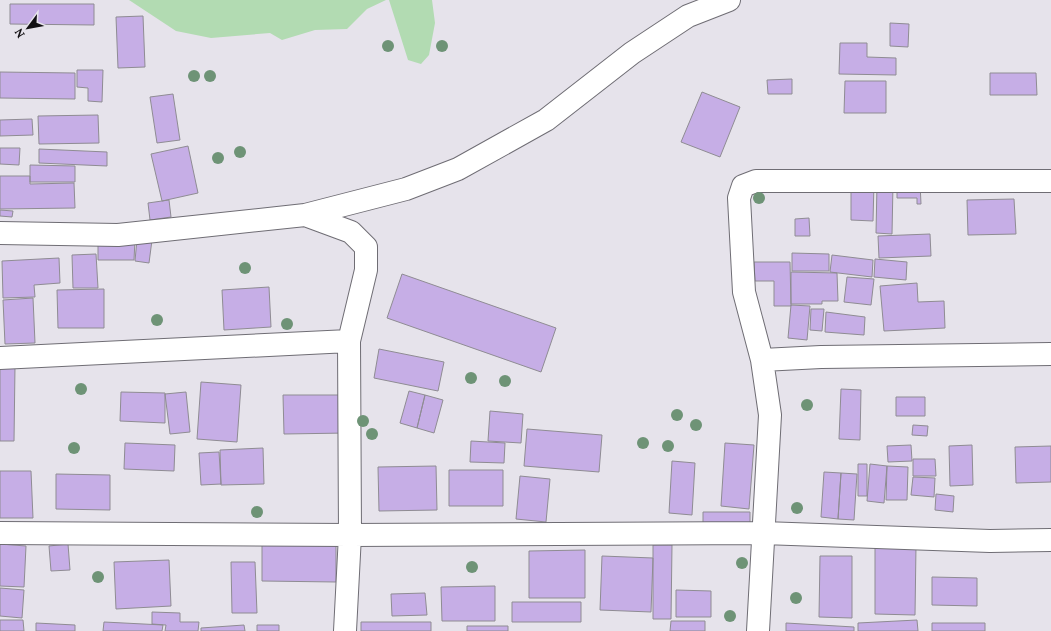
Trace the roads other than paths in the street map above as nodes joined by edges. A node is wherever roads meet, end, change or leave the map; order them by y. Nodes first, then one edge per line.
1 (729, 0) edge
2 (1051, 181) edge
3 (305, 216) junction
4 (0, 233) edge
5 (349, 340) junction
6 (1051, 354) edge
7 (0, 358) edge
8 (762, 360) junction
9 (0, 533) edge
10 (763, 533) junction
11 (350, 535) junction
12 (1051, 540) edge
13 (345, 631) edge
14 (758, 631) edge

1 - 3 street
2 - 8 street
3 - 4 street
3 - 5 street
5 - 7 street
5 - 11 street
6 - 8 street
8 - 10 street
9 - 11 street
10 - 11 street
10 - 12 street
10 - 14 street
11 - 13 street

